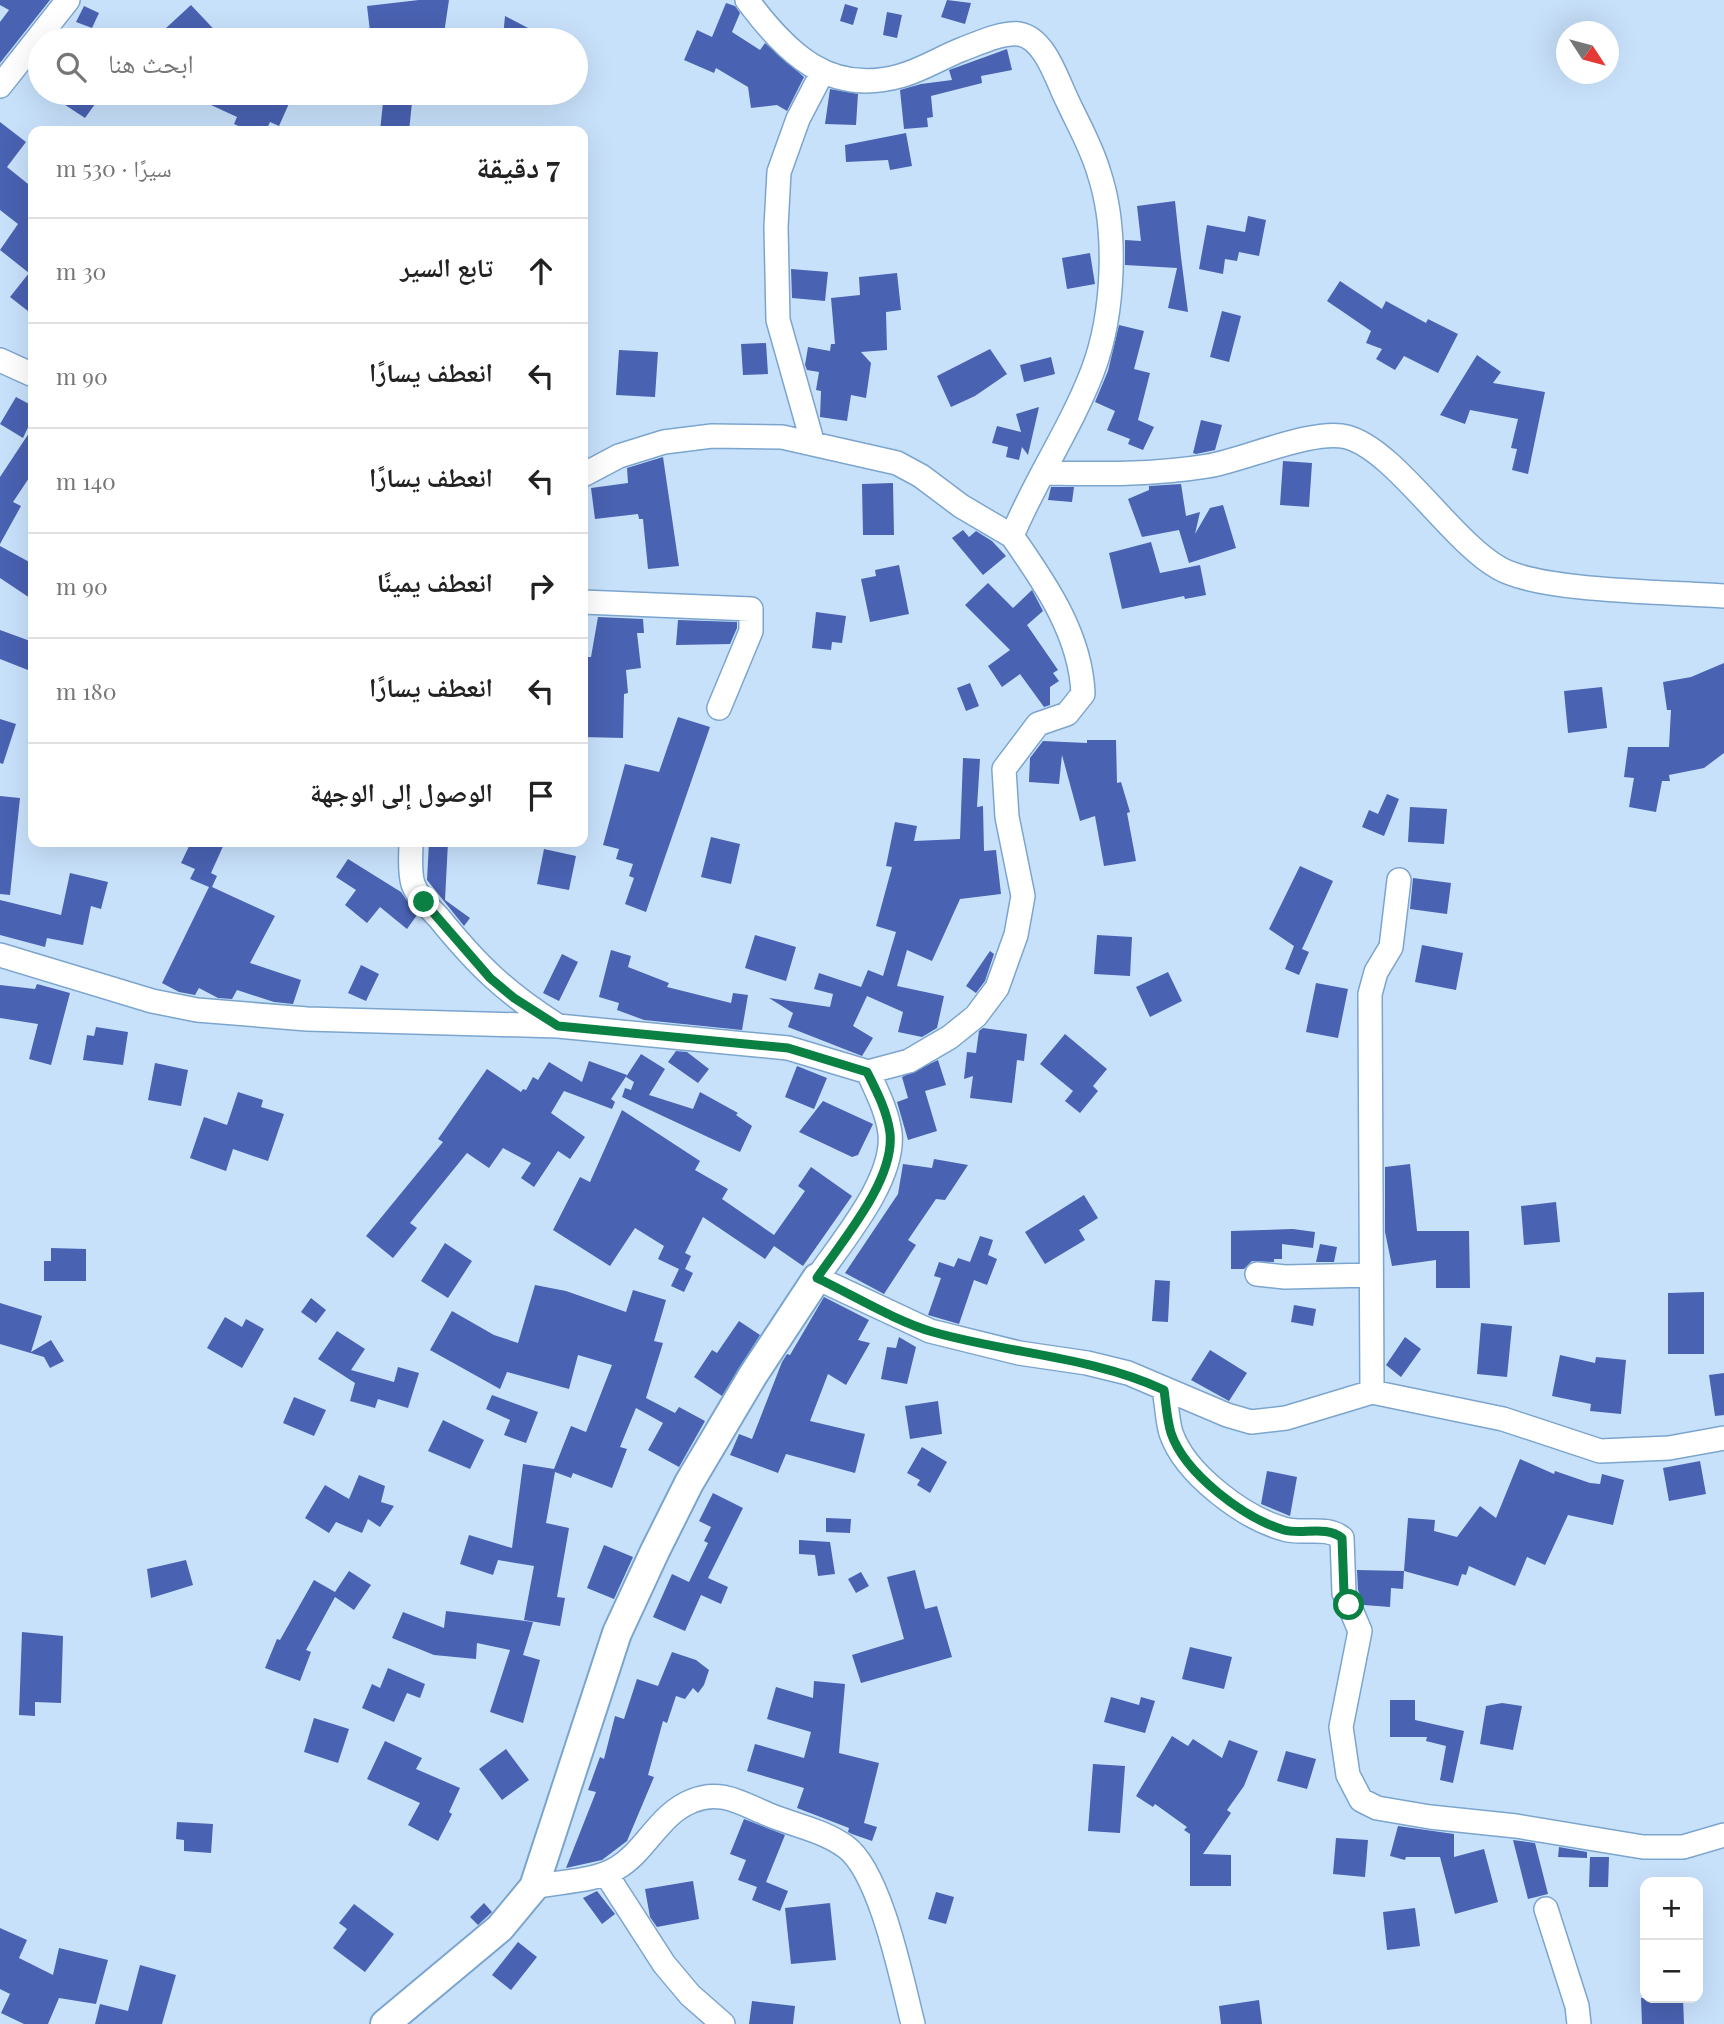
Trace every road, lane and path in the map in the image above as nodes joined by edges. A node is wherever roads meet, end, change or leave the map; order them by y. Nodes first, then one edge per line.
1 (68, 0) edge
2 (747, 0) edge
3 (46, 28) edge
4 (28, 51) edge
5 (822, 73) junction
6 (0, 86) edge
7 (0, 360) edge
8 (28, 373) edge
9 (813, 444) junction
10 (588, 472) edge
11 (1044, 472) junction
12 (1012, 536) junction
13 (1724, 596) edge
14 (588, 602) edge
15 (719, 708) dead end
16 (411, 847) edge
17 (1399, 880) dead end
18 (0, 955) edge
19 (558, 1026) junction
20 (867, 1072) junction
21 (1257, 1274) dead end
22 (1371, 1275) junction
23 (817, 1278) junction
24 (1164, 1390) junction
25 (1372, 1392) junction
26 (1724, 1438) edge
27 (1724, 1835) edge
28 (606, 1874) junction
29 (534, 1887) junction
30 (1546, 1909) dead end
31 (385, 2024) edge
32 (723, 2024) edge
33 (913, 2024) edge
34 (1579, 2024) edge

1 - 3 street
2 - 5 street
4 - 6 street
5 - 9 street
5 - 11 street
7 - 8 street
9 - 10 street
9 - 12 street
11 - 12 street
11 - 13 street
12 - 20 street
14 - 15 street
16 - 19 street
17 - 22 street
18 - 19 street
19 - 20 street
20 - 23 street
21 - 22 street
22 - 25 street
23 - 24 street
23 - 29 street
24 - 25 street
24 - 27 street
25 - 26 street
28 - 29 street
28 - 32 street
28 - 33 street
29 - 31 street
30 - 34 street

